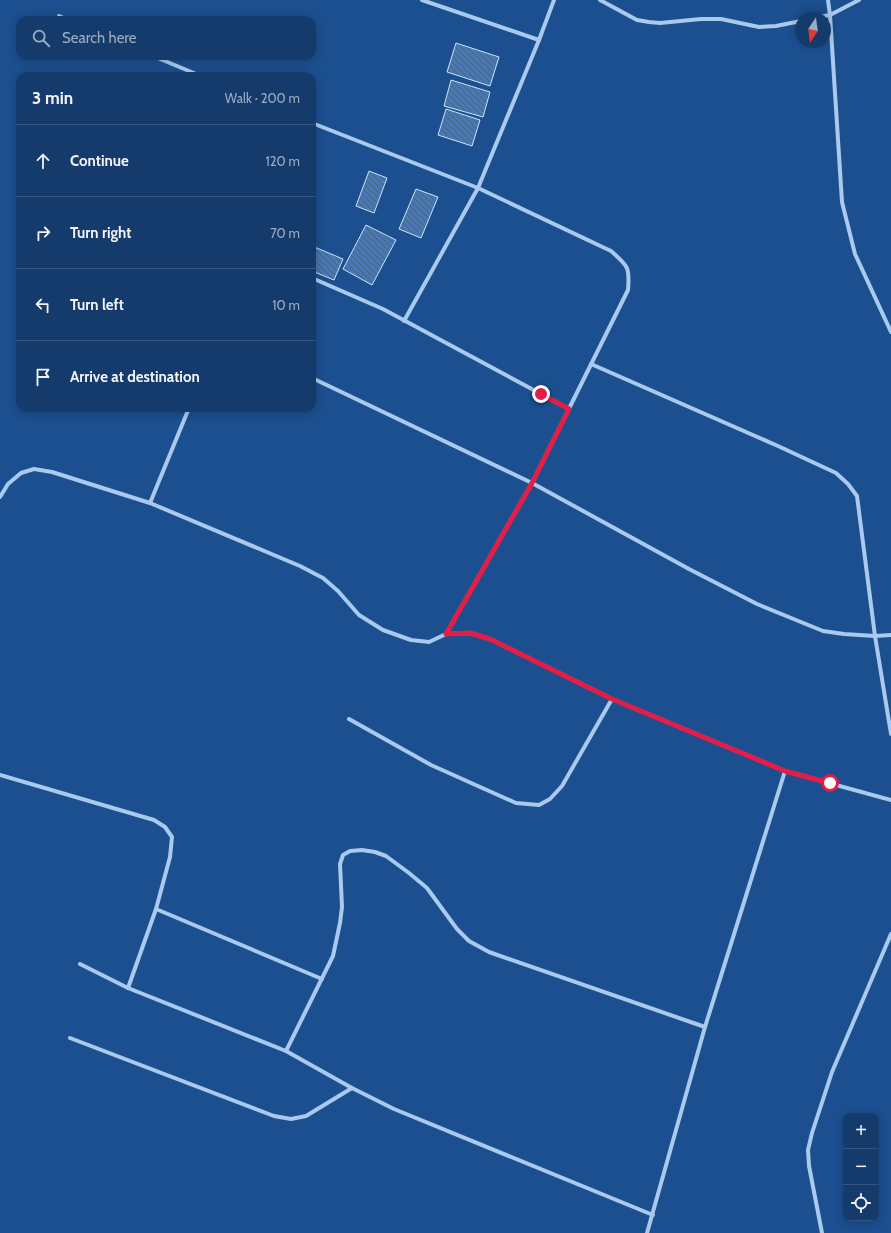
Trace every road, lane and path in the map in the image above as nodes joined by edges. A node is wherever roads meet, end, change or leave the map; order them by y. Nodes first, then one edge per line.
1 (422, 0) edge
2 (554, 0) edge
3 (600, 0) edge
4 (828, 0) edge
5 (859, 0) edge
6 (830, 12) edge
7 (831, 14) edge
8 (795, 22) edge
9 (831, 31) edge
10 (539, 40) junction
11 (162, 60) edge
12 (191, 72) edge
13 (316, 125) edge
14 (478, 188) junction
15 (316, 280) edge
16 (404, 321) junction
17 (891, 332) edge
18 (591, 364) junction
19 (316, 380) edge
20 (569, 409) junction
21 (187, 412) edge
22 (532, 483) junction
23 (0, 497) edge
24 (150, 503) junction
25 (446, 634) junction
26 (891, 635) edge
27 (875, 636) junction
28 (612, 699) junction
29 (350, 719) dead end
30 (891, 734) edge
31 (785, 771) junction
32 (0, 775) edge
33 (891, 800) edge
34 (156, 909) junction
35 (891, 934) edge
36 (80, 964) dead end
37 (322, 979) junction
38 (128, 988) junction
39 (705, 1027) junction
40 (70, 1038) dead end
41 (286, 1051) junction
42 (352, 1088) junction
43 (653, 1215) junction
44 (647, 1233) edge
45 (822, 1233) edge

1 - 10 street
2 - 10 street
3 - 8 street
4 - 6 street
5 - 7 street
9 - 17 street
10 - 14 street
11 - 12 street
13 - 14 street
14 - 16 street
14 - 18 street
15 - 16 street
16 - 20 street
18 - 20 street
18 - 27 street
19 - 22 street
20 - 22 street
21 - 24 street
22 - 25 street
22 - 27 street
23 - 24 street
24 - 25 street
25 - 28 street
26 - 27 street
27 - 30 street
28 - 29 street
28 - 31 street
31 - 33 street
31 - 39 street
32 - 34 street
34 - 37 street
34 - 38 street
35 - 45 street
36 - 38 street
37 - 39 street
37 - 41 street
38 - 41 street
39 - 43 street
40 - 42 street
41 - 42 street
42 - 43 street
43 - 44 street

